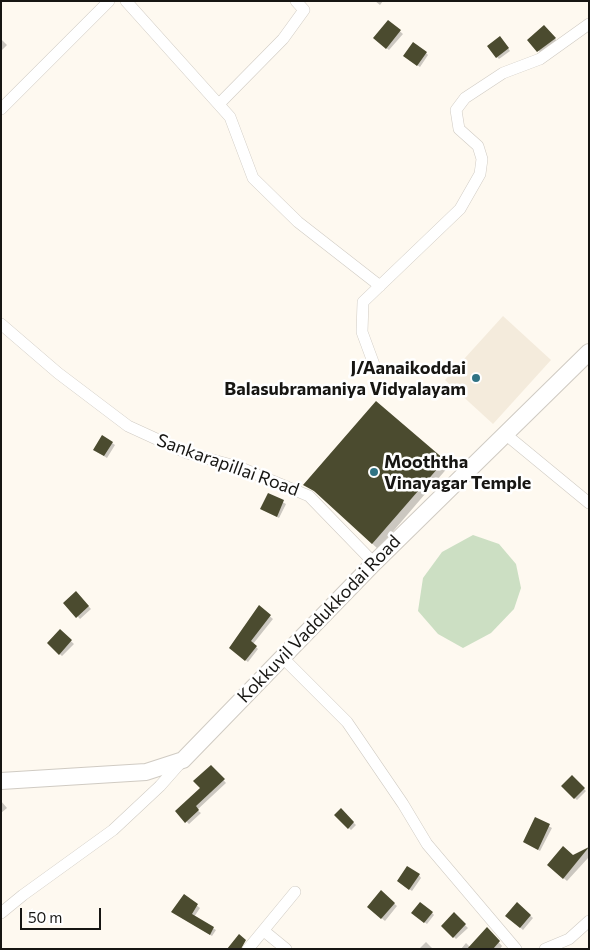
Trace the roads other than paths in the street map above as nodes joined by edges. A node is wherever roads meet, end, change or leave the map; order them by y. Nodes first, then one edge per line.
1 (109, 1) edge
2 (126, 1) edge
3 (296, 1) edge
4 (589, 24) edge
5 (219, 104) junction
6 (1, 109) edge
7 (380, 286) junction
8 (1, 324) edge
9 (589, 352) edge
10 (376, 370) dead end
11 (504, 433) junction
12 (589, 503) edge
13 (374, 563) junction
14 (282, 657) junction
15 (183, 760) junction
16 (1, 781) edge
17 (294, 892) dead end
18 (1, 913) edge
19 (589, 921) edge
20 (264, 931) junction
21 (248, 949) edge
22 (286, 949) edge
23 (516, 949) edge
24 (545, 949) edge

1 - 6 street
2 - 5 street
3 - 5 street
4 - 7 street
5 - 7 street
7 - 10 street
8 - 13 street, Sankarapillai Road
9 - 11 main road, Kokkuvil Vaddukkodai Road
11 - 12 street
11 - 13 main road, Kokkuvil Vaddukkodai Road
13 - 14 main road, Kokkuvil Vaddukkodai Road
14 - 15 main road, Kokkuvil Vaddukkodai Road
14 - 23 street
15 - 16 main road, Kokkuvil Vaddukkodai Road
15 - 18 street
17 - 20 street
19 - 24 street
20 - 21 street
20 - 22 street

